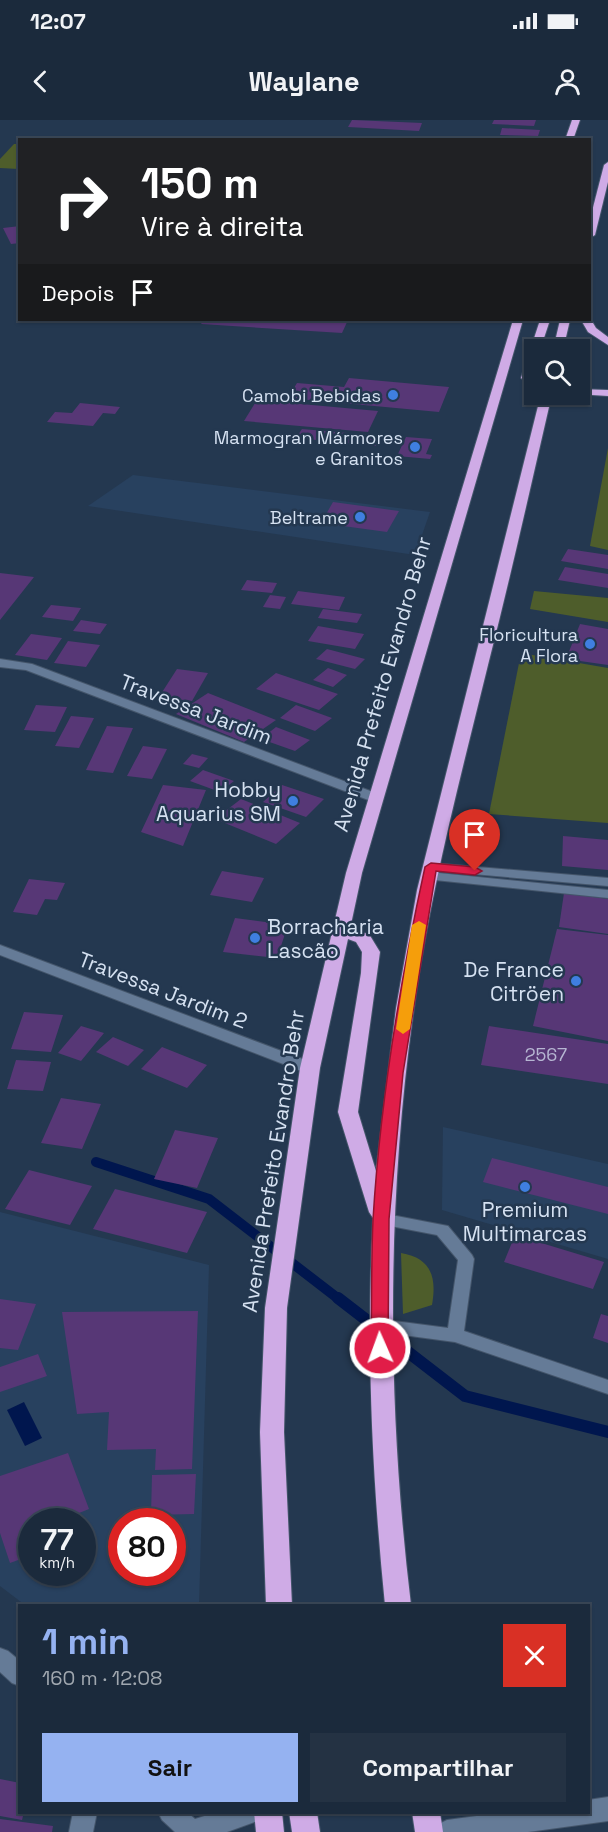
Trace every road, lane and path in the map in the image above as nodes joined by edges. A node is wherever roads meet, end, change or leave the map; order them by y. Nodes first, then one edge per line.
1 (576, 120) edge
2 (570, 138) edge
3 (608, 165) edge
4 (591, 231) edge
5 (518, 321) edge
6 (545, 321) edge
7 (566, 321) edge
8 (587, 321) edge
9 (539, 339) edge
10 (561, 339) edge
11 (608, 342) edge
12 (590, 392) edge
13 (608, 393) edge
14 (544, 405) edge
15 (0, 663) edge
16 (376, 798) junction
17 (430, 872) junction
18 (608, 882) edge
19 (608, 894) edge
20 (341, 932) junction
21 (0, 950) edge
22 (310, 1068) junction
23 (381, 1219) junction
24 (379, 1326) junction
25 (455, 1335) junction
26 (608, 1387) edge
27 (279, 1604) edge
28 (398, 1604) edge
29 (0, 1658) edge
30 (18, 1674) edge
31 (608, 1809) edge
32 (590, 1812) edge
33 (85, 1814) edge
34 (172, 1814) edge
35 (246, 1814) edge
36 (268, 1814) edge
37 (303, 1814) edge
38 (426, 1814) edge
39 (573, 1814) edge
40 (81, 1832) edge
41 (192, 1832) edge
42 (270, 1832) edge
43 (306, 1832) edge
44 (429, 1832) edge
45 (447, 1832) edge

1 - 2 highway
3 - 4 highway
5 - 16 highway, Avenida Prefeito Evandro Behr
6 - 9 highway
7 - 10 highway
8 - 11 highway
12 - 13 highway
14 - 17 highway
15 - 16 street, Travessa Jardim
16 - 20 highway, Avenida Prefeito Evandro Behr
17 - 18 lane
17 - 19 lane
17 - 23 highway
20 - 22 highway, Avenida Prefeito Evandro Behr
20 - 23 highway
21 - 22 street, Travessa Jardim 2
22 - 27 highway, Avenida Prefeito Evandro Behr
23 - 24 highway
23 - 25 lane
24 - 25 lane
24 - 28 highway
25 - 26 lane
29 - 30 street
31 - 32 street
33 - 40 street
34 - 41 street
35 - 41 street
36 - 42 highway
37 - 43 highway
38 - 44 highway
39 - 45 street

